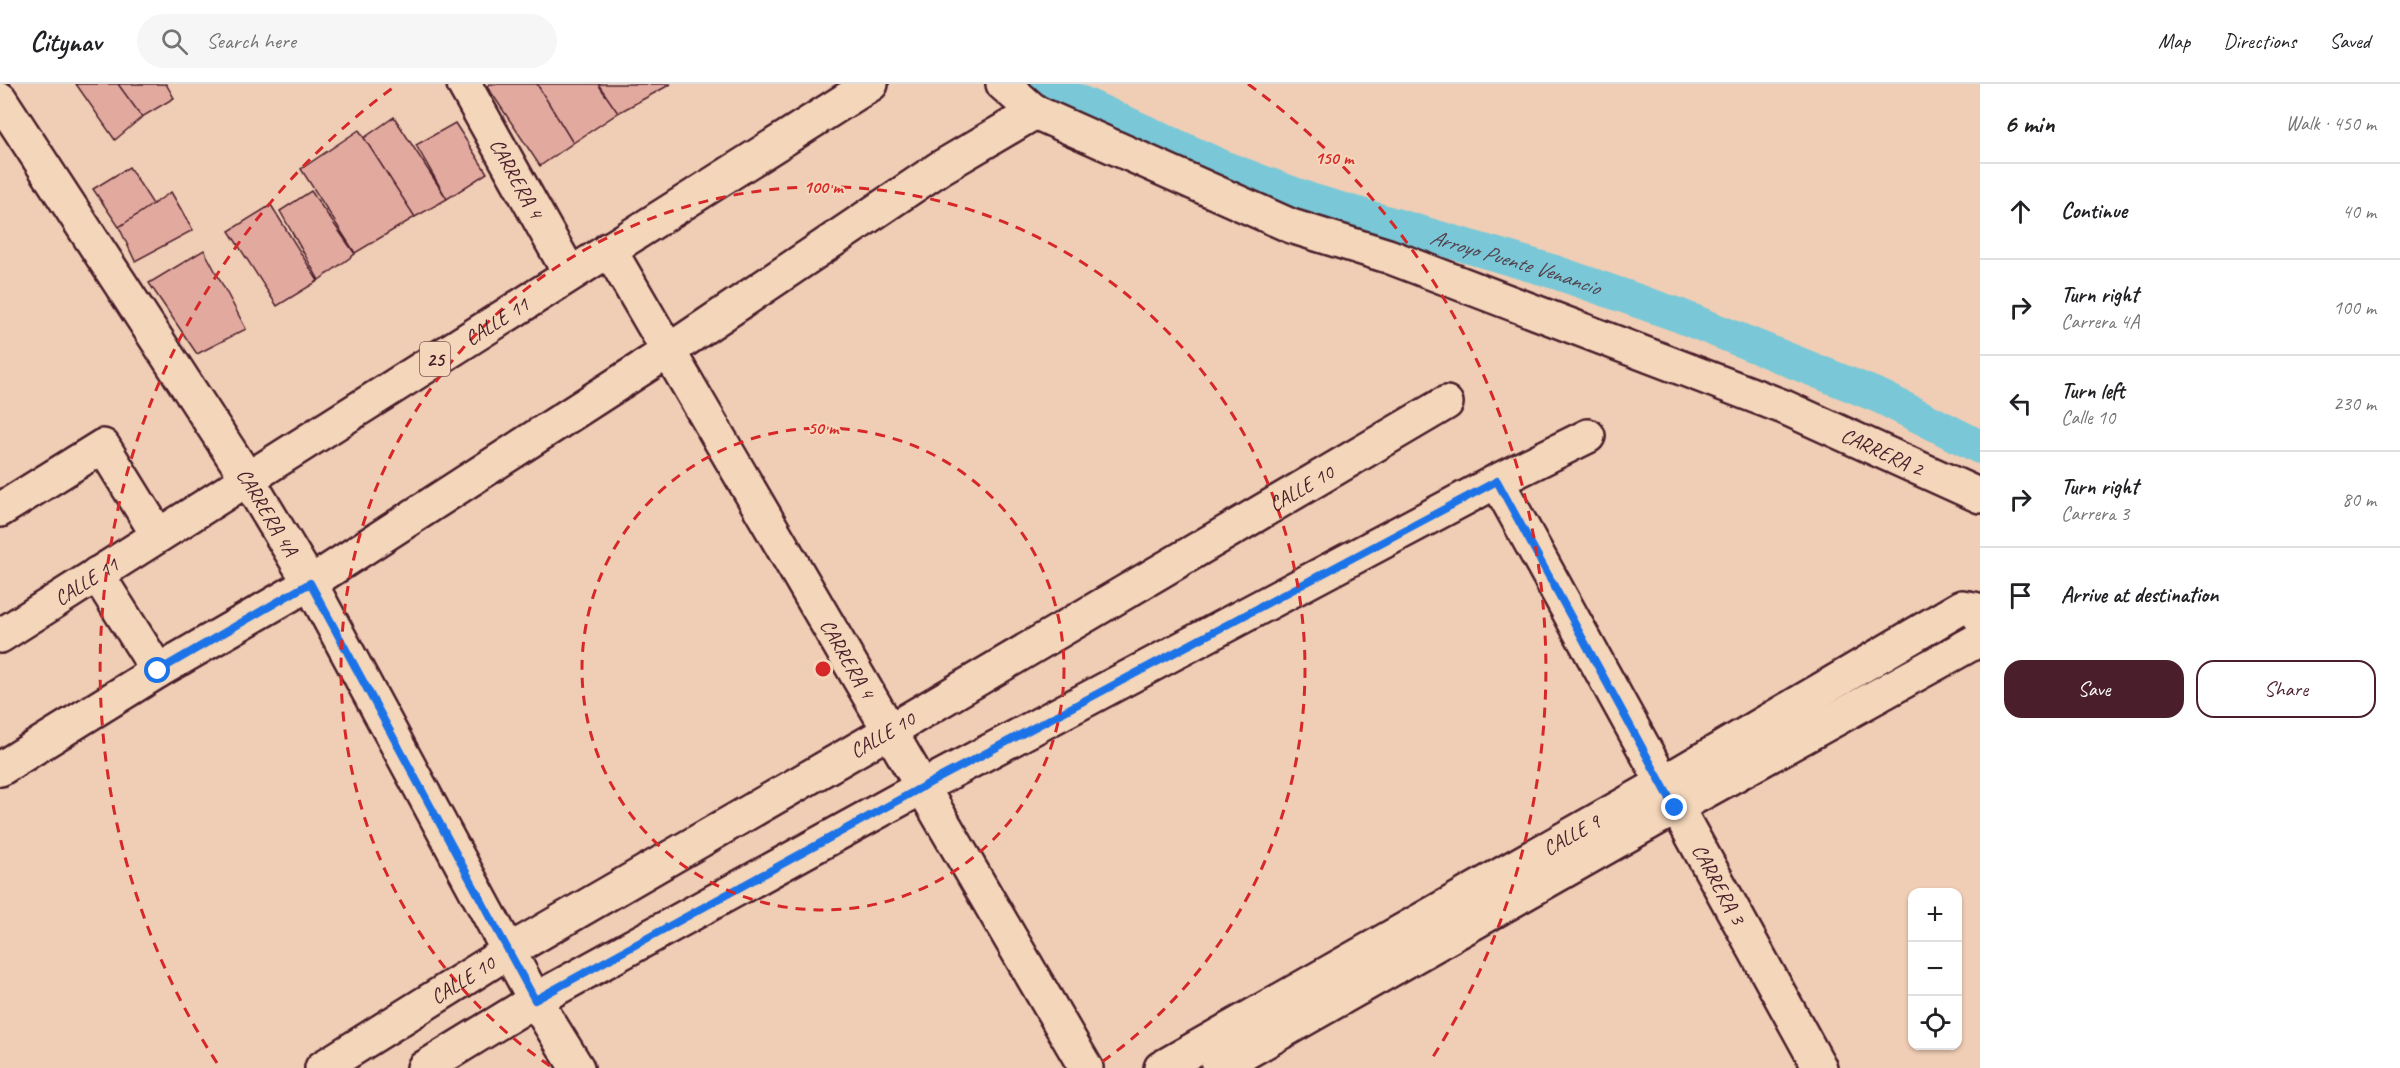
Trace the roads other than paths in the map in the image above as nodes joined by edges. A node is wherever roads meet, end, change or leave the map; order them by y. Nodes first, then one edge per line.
1 (464, 84) edge
2 (871, 84) edge
3 (1004, 84) edge
4 (0, 99) edge
5 (1035, 112) junction
6 (609, 249) junction
7 (570, 274) junction
8 (667, 352) junction
9 (1446, 403) dead end
10 (1588, 436) dead end
11 (247, 478) junction
12 (1497, 481) junction
13 (1980, 496) edge
14 (0, 510) edge
15 (158, 535) junction
16 (97, 574) junction
17 (310, 583) junction
18 (1980, 617) edge
19 (0, 636) edge
20 (1980, 639) edge
21 (158, 671) junction
22 (891, 730) junction
23 (0, 769) edge
24 (924, 786) junction
25 (1668, 796) junction
26 (509, 951) junction
27 (535, 1000) junction
28 (322, 1068) edge
29 (424, 1068) edge
30 (577, 1068) edge
31 (1086, 1068) edge
32 (1161, 1068) edge
33 (1218, 1068) edge
34 (1820, 1068) edge

1 - 7 street, CARRERA 4
2 - 6 street, CALLE 11 / 25
3 - 5 street, CARRERA 2
4 - 11 street, CARRERA 4A
5 - 8 street
5 - 13 street, CARRERA 2
6 - 7 street, CALLE 11 / 25
6 - 8 street, CARRERA 4
7 - 11 street, CALLE 11 / 25
8 - 17 street
8 - 22 street, CARRERA 4
9 - 22 street, CALLE 10
10 - 12 street
11 - 15 street, CALLE 11 / 25
11 - 17 street, CARRERA 4A
12 - 24 street
12 - 25 street, CARRERA 3
14 - 15 street
15 - 16 street, CALLE 11 / 25
16 - 19 street, CALLE 11 / 25
16 - 21 street
17 - 21 street
17 - 26 street, CARRERA 4A
18 - 25 street, CALLE 9
20 - 25 street, CALLE 9
21 - 23 street
22 - 24 street, CARRERA 4
22 - 26 street, CALLE 10
24 - 27 street
24 - 31 street, CARRERA 4
25 - 32 street, CALLE 9
25 - 33 street, CALLE 9
25 - 34 street, CARRERA 3
26 - 27 street, CARRERA 4A
26 - 28 street, CALLE 10
27 - 29 street
27 - 30 street, CARRERA 4A

